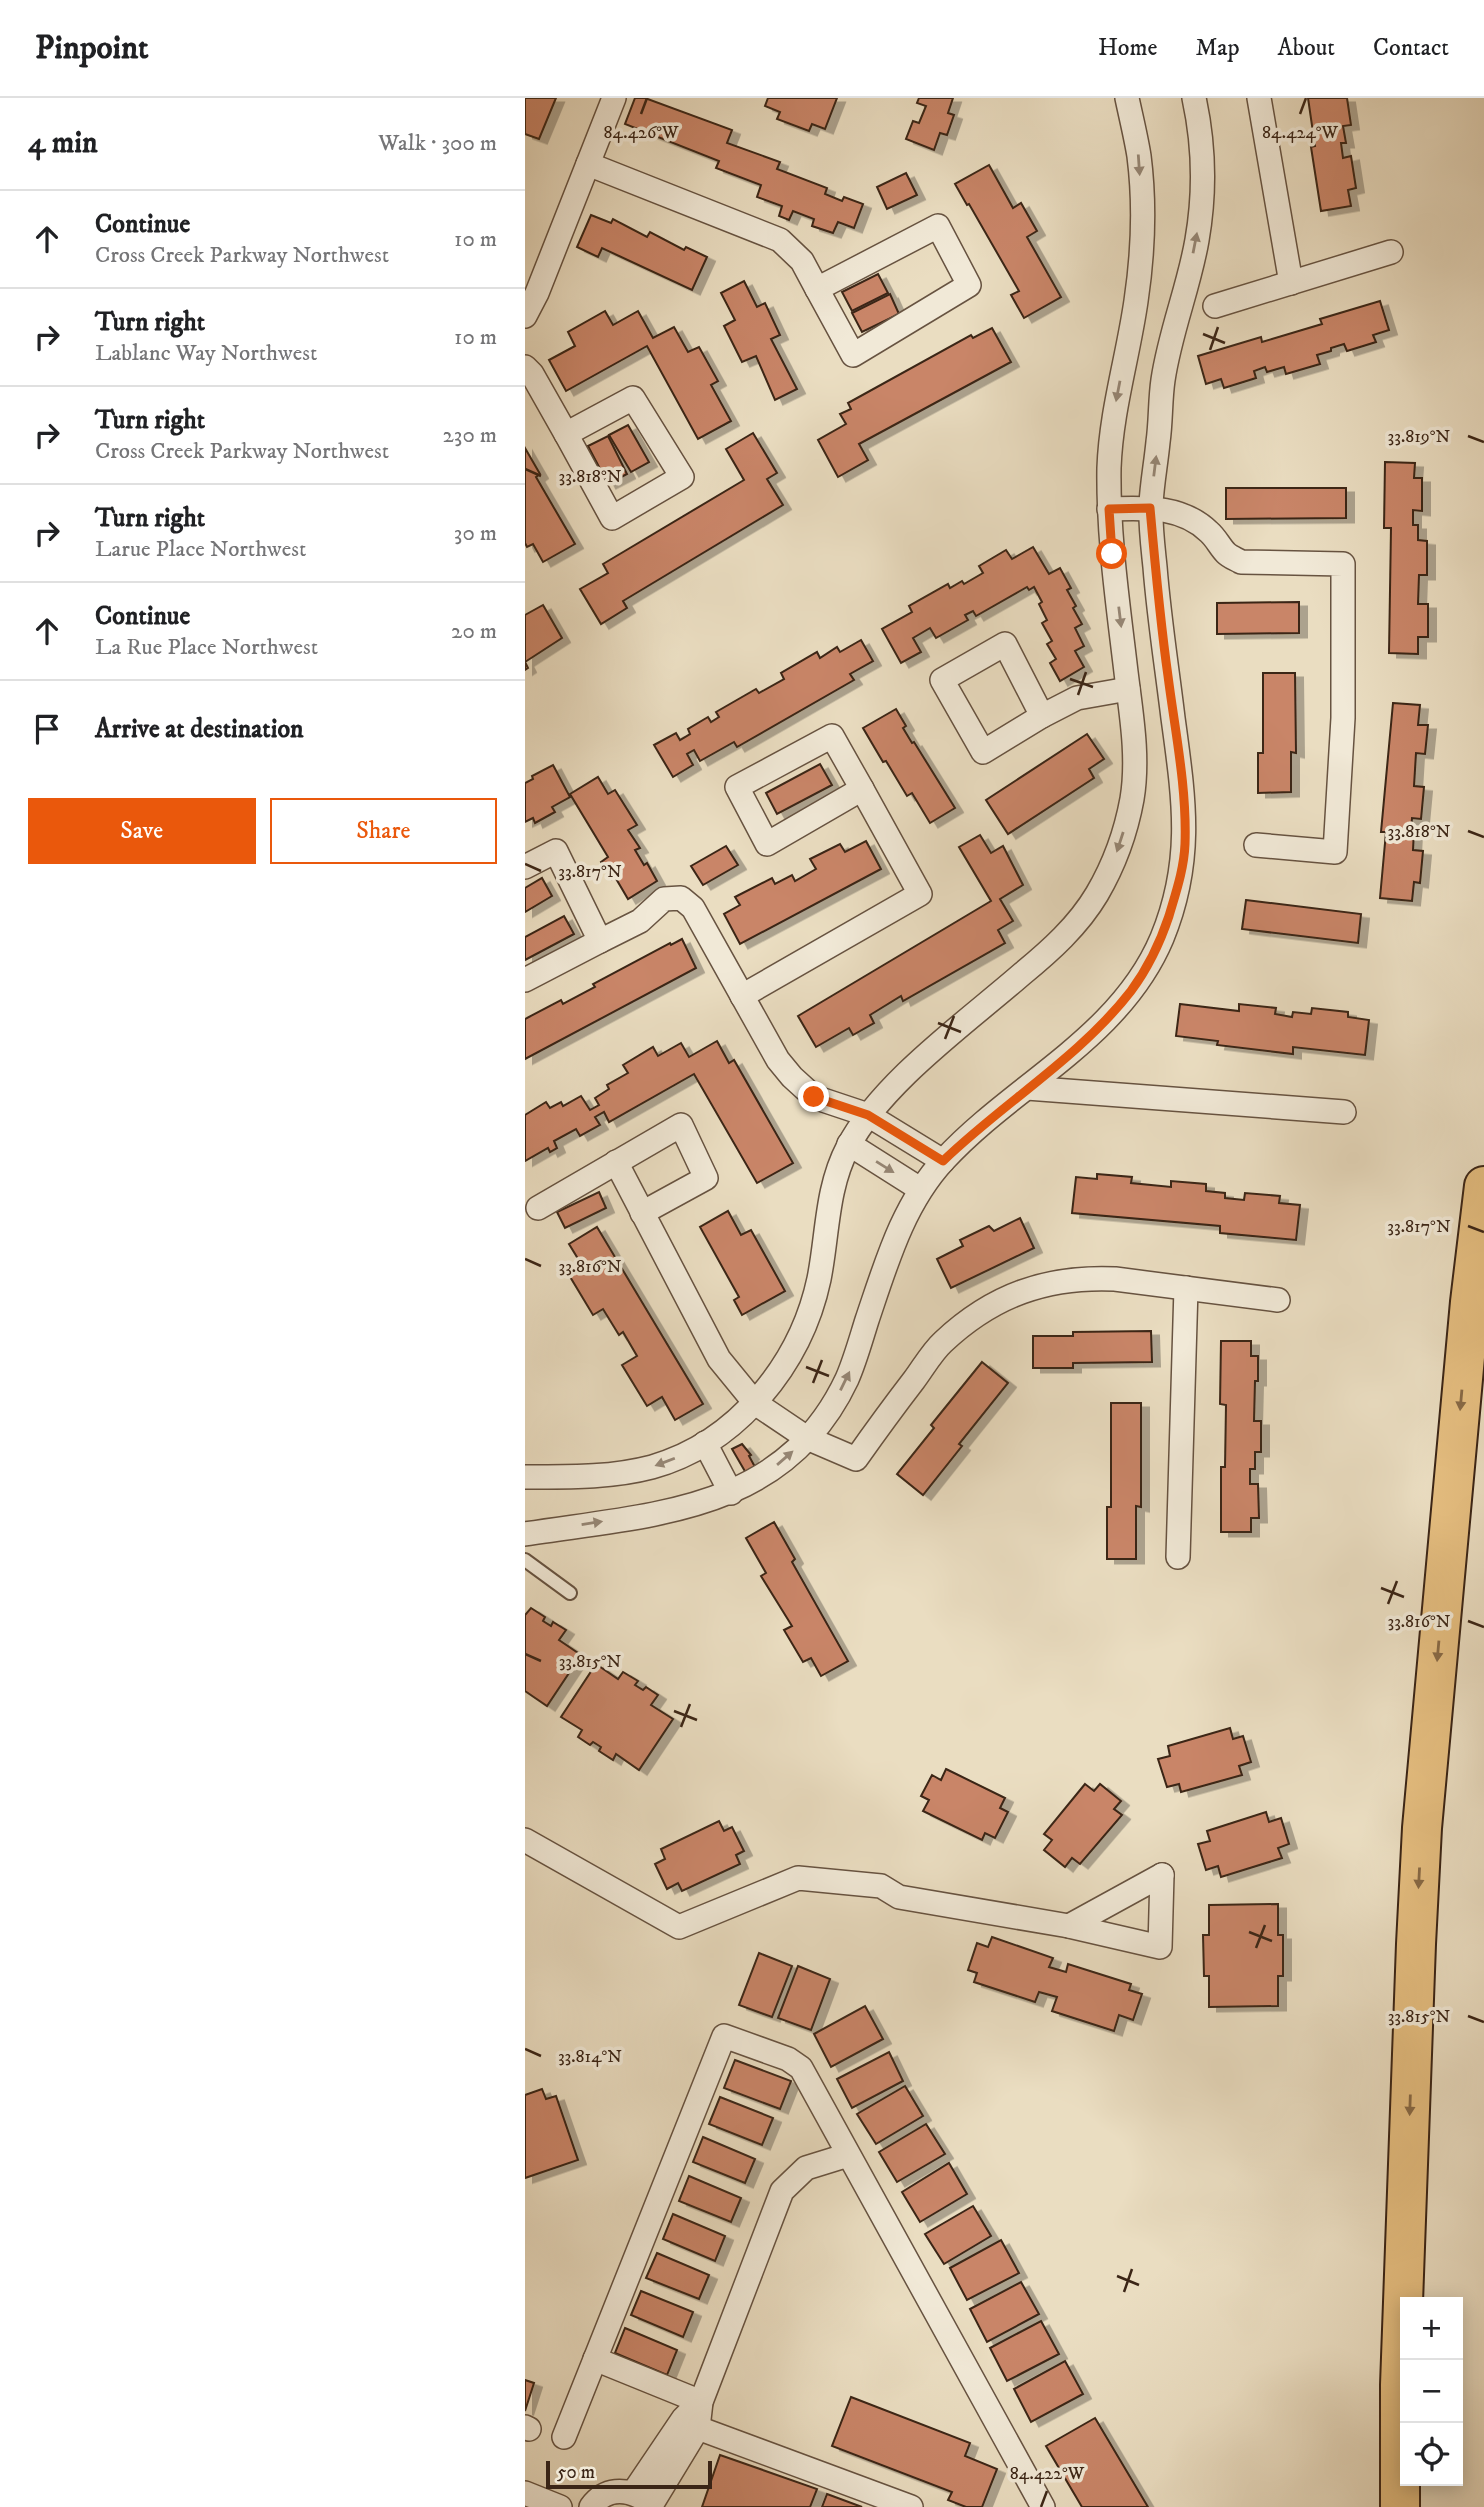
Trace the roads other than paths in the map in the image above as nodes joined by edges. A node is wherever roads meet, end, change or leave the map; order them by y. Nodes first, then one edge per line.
1 (614, 98) edge
2 (1127, 98) edge
3 (1195, 98) edge
4 (1259, 98) edge
5 (588, 164) junction
6 (1391, 252) dead end
7 (1291, 282) junction
8 (817, 289) junction
9 (1215, 306) dead end
10 (525, 316) edge
11 (525, 367) edge
12 (566, 434) junction
13 (1150, 508) junction
14 (1109, 509) junction
15 (1128, 689) junction
16 (1042, 716) junction
17 (862, 789) junction
18 (1255, 845) dead end
19 (525, 867) edge
20 (600, 941) junction
21 (525, 980) edge
22 (742, 996) junction
23 (1027, 1088) junction
24 (1344, 1112) dead end
25 (868, 1115) junction
26 (849, 1144) junction
27 (943, 1161) junction
28 (616, 1162) junction
29 (1484, 1186) edge
30 (920, 1189) junction
31 (538, 1208) dead end
32 (642, 1213) junction
33 (1186, 1288) junction
34 (1278, 1300) dead end
35 (755, 1403) junction
36 (807, 1438) junction
37 (705, 1443) junction
38 (525, 1477) edge
39 (731, 1493) junction
40 (525, 1534) edge
41 (1178, 1557) dead end
42 (525, 1560) edge
43 (570, 1593) dead end
44 (525, 1840) edge
45 (1069, 1926) dead end
46 (848, 2155) junction
47 (595, 2359) junction
48 (701, 2402) junction
49 (690, 2423) junction
50 (564, 2437) dead end
51 (525, 2493) edge
52 (644, 2502) edge
53 (1040, 2506) edge
54 (560, 2507) edge
55 (591, 2507) edge
56 (911, 2507) edge
57 (1400, 2507) edge

1 - 5 street
2 -> 14 street
13 -> 3 street
4 - 7 street
5 - 8 street
5 - 10 street
6 - 7 street
7 - 9 street
8 - 8 street
11 - 12 street
12 - 12 street
13 - 14 street
13 - 18 street
13 - 23 street
14 -> 15 street
15 - 16 street
15 -> 25 street
16 - 16 street
17 - 17 street
17 - 22 street
19 - 20 street
20 - 21 street
20 - 22 street
22 - 25 street
23 - 24 street
23 - 27 street
25 - 26 street
25 - 27 street
26 -> 30 street
26 - 35 street
27 - 30 street
28 - 31 street
28 - 32 street
28 - 32 street
29 -> 57 highway
36 -> 30 street
32 - 35 street
33 - 34 street
33 - 36 street
33 - 41 street
35 - 36 street
35 - 37 street
39 -> 36 street
37 -> 38 street
37 - 39 street
40 -> 39 street
42 - 43 lane
44 - 45 street
46 - 47 street
46 - 48 street
46 - 53 street
47 - 48 street
47 - 50 street
48 - 49 street
49 - 52 street
49 - 56 street
51 - 54 street
52 - 55 street

